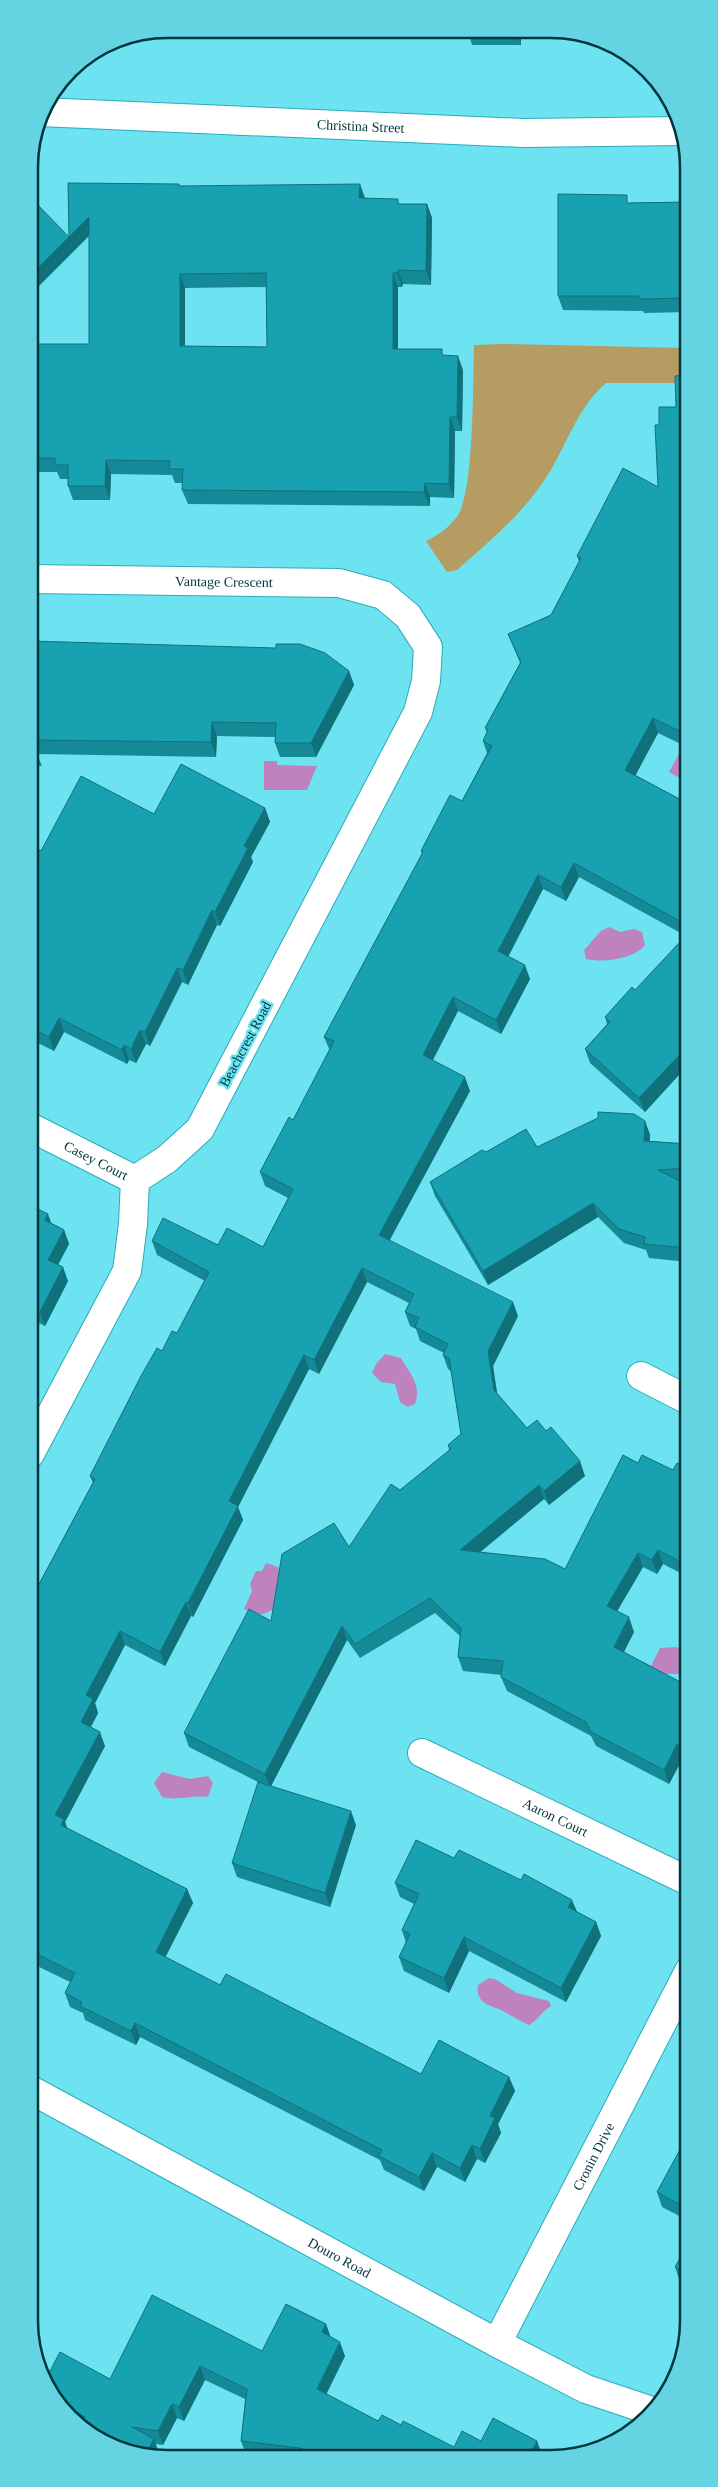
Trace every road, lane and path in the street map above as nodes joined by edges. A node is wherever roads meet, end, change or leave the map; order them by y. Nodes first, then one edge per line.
1 (49, 112) edge
2 (676, 131) edge
3 (38, 579) edge
4 (408, 616) joint
5 (38, 1131) edge
6 (135, 1180) junction
7 (641, 1376) dead end
8 (680, 1396) edge
9 (38, 1439) edge
10 (422, 1753) dead end
11 (680, 1876) edge
12 (680, 1988) edge
13 (38, 2094) edge
14 (497, 2343) junction
15 (646, 2409) edge

1 - 2 street, Christina Street
3 - 4 street, Vantage Crescent
4 - 6 street, Beachcrest Road
5 - 6 street, Casey Court
6 - 9 street
7 - 8 street
10 - 11 street, Aaron Court
12 - 14 street, Cronin Drive
13 - 14 street, Douro Road
14 - 15 street, Douro Road

